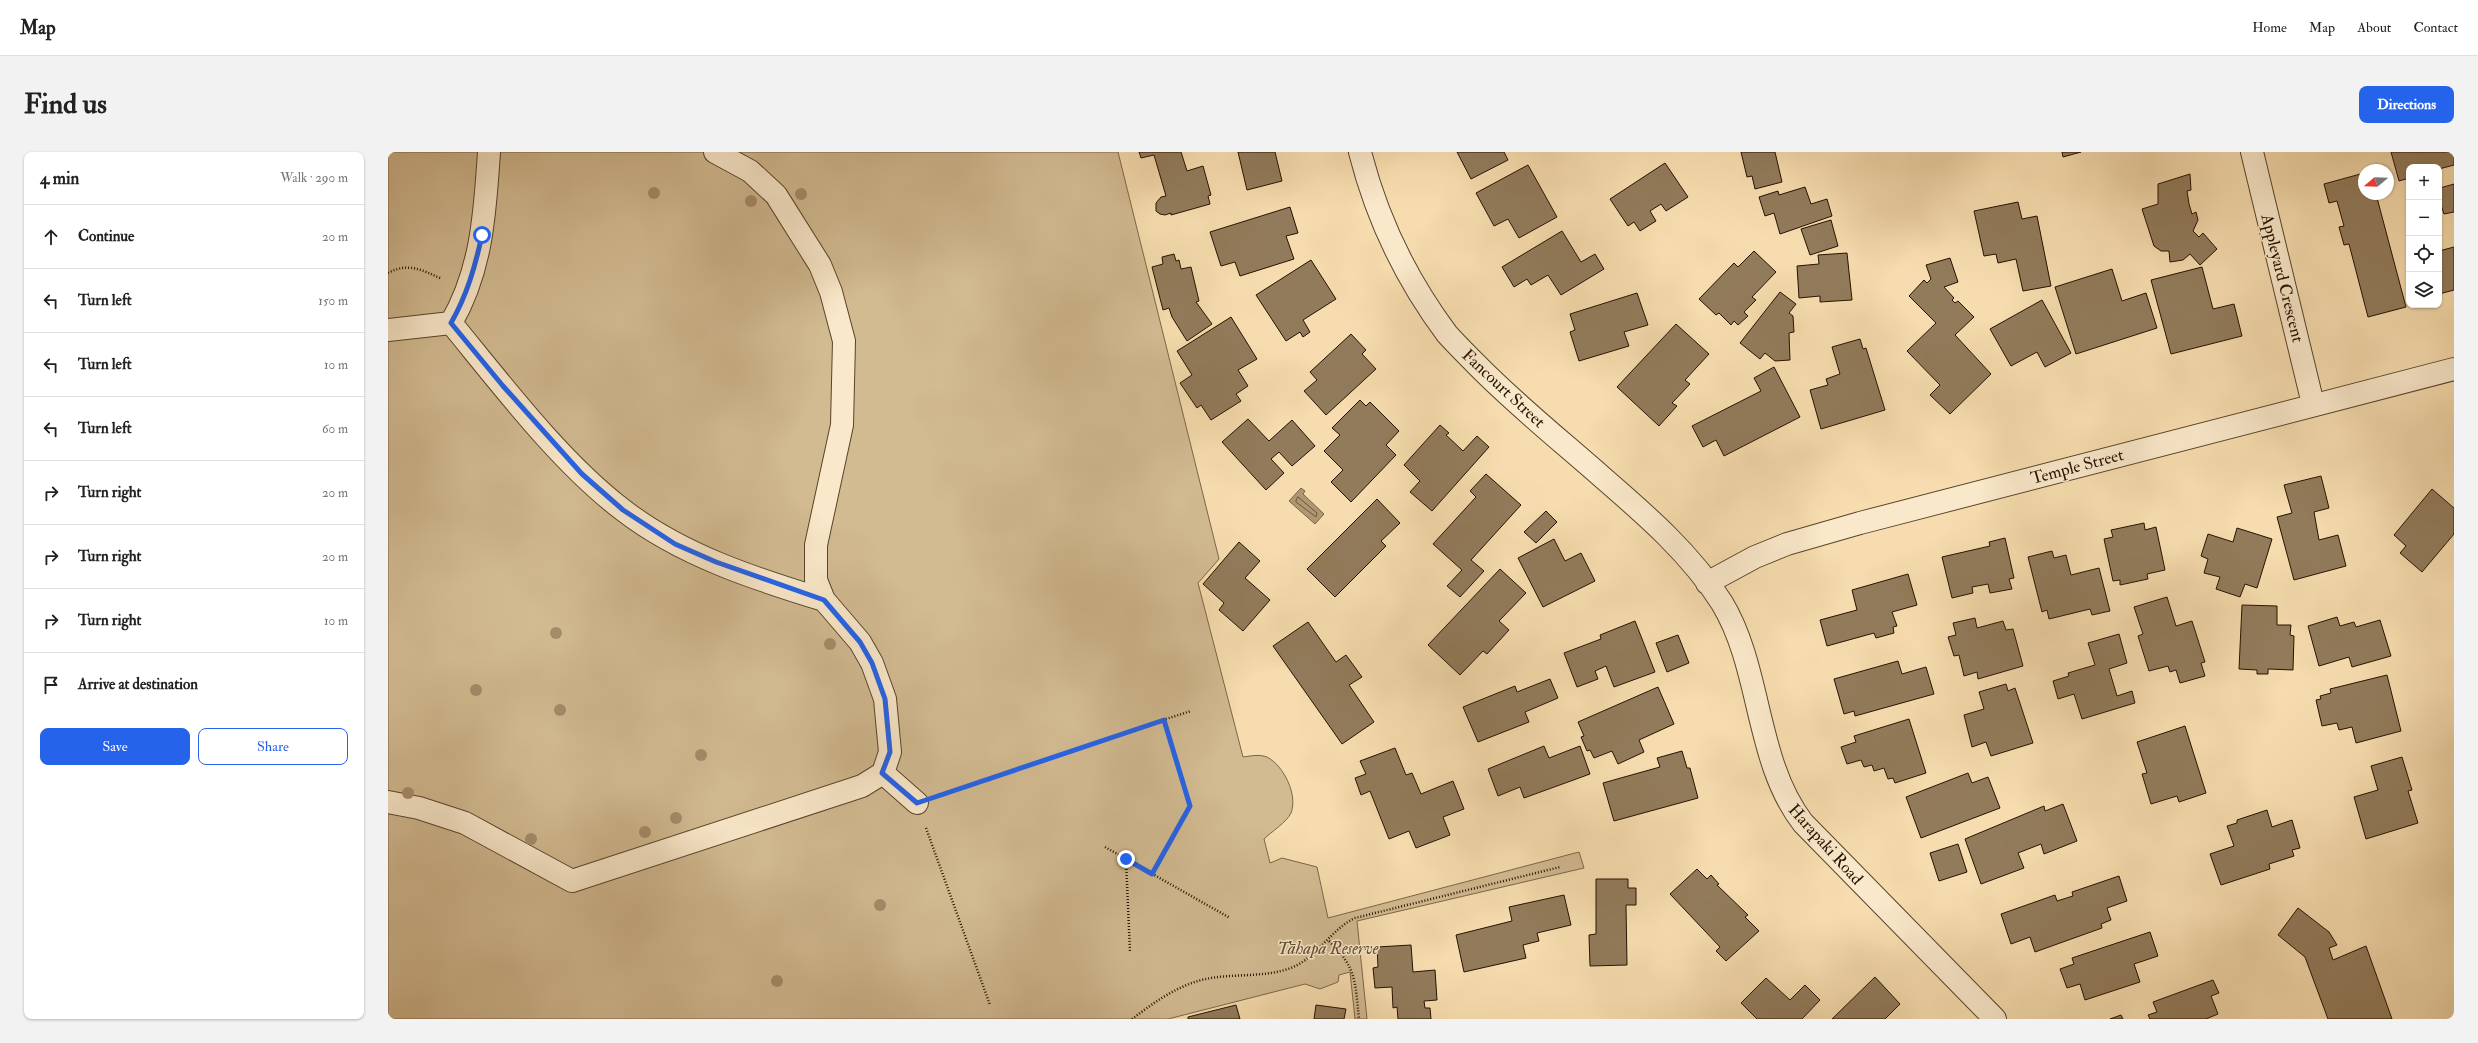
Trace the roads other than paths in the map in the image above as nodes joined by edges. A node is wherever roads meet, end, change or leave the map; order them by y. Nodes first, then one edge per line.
1 (489, 152) edge
2 (715, 152) edge
3 (1360, 152) edge
4 (2252, 152) edge
5 (451, 323) junction
6 (388, 330) edge
7 (2454, 369) edge
8 (2314, 404) junction
9 (1708, 583) junction
10 (824, 600) junction
11 (882, 773) junction
12 (388, 802) edge
13 (917, 803) road end
14 (1995, 1019) edge

1 - 5 street
2 - 10 street
3 - 9 street, Fancourt Street
4 - 8 street, Appleyard Crescent
5 - 6 street
5 - 10 street
7 - 8 street, Temple Street
8 - 9 street, Temple Street
9 - 14 street, Harapaki Road
10 - 11 street
11 - 12 street
11 - 13 street

